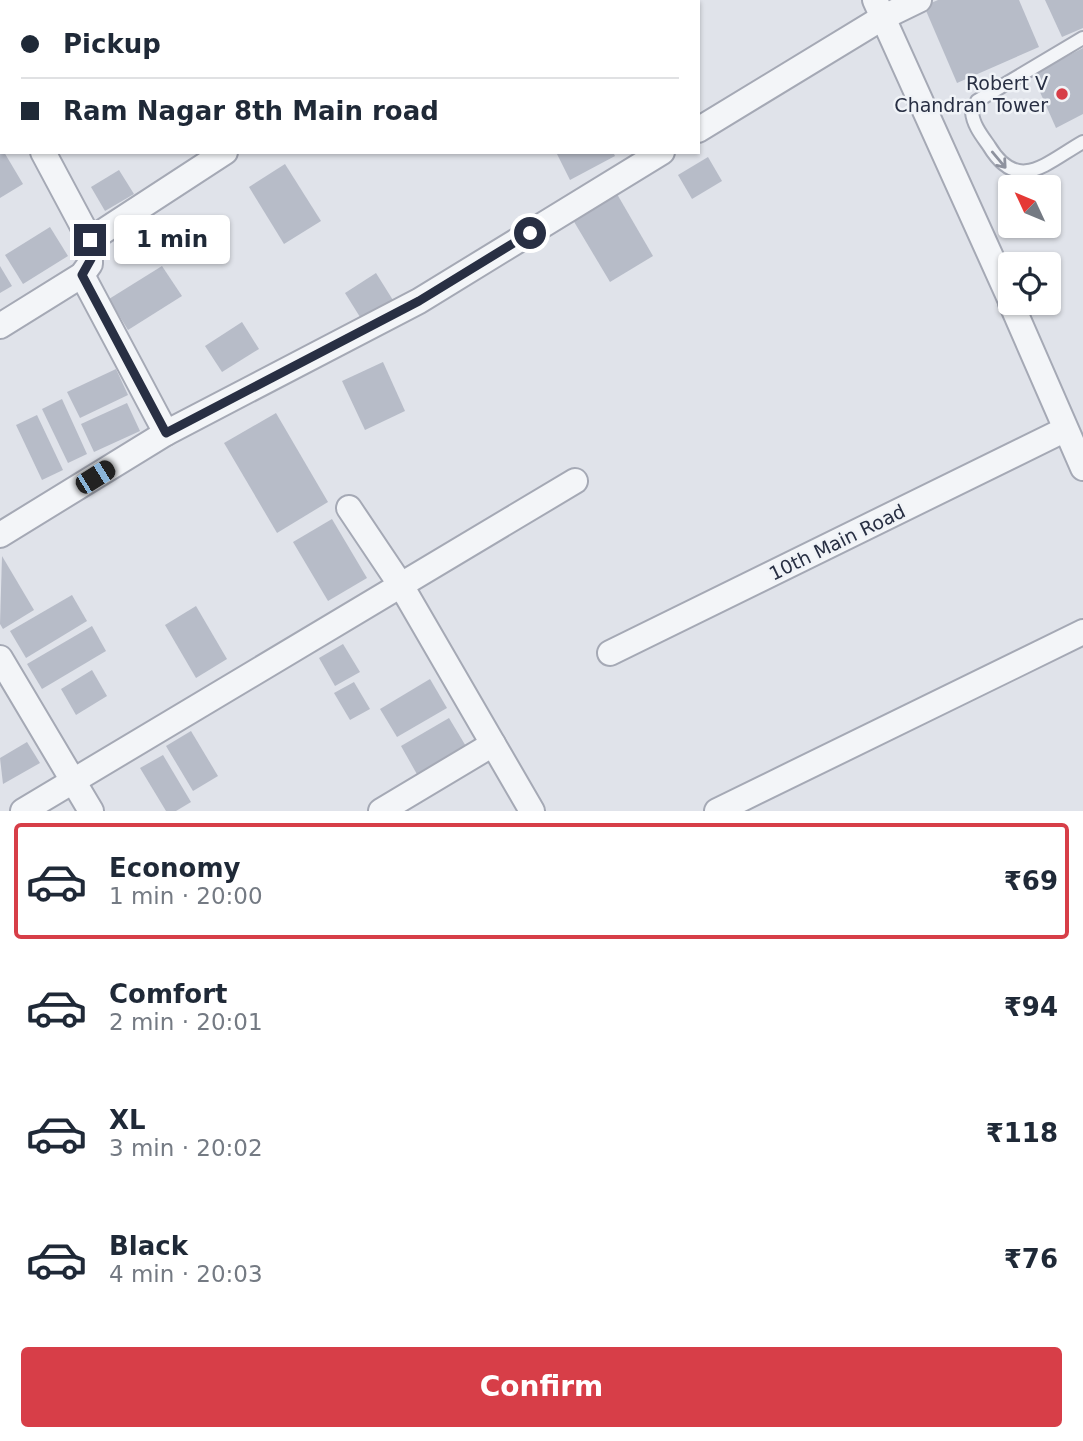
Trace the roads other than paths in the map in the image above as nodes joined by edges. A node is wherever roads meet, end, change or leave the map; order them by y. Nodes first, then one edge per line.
1 (919, 0) edge
2 (878, 9) edge
3 (1083, 38) edge
4 (700, 129) edge
5 (1083, 142) edge
6 (44, 154) edge
7 (222, 154) edge
8 (659, 154) edge
9 (90, 240) junction
10 (998, 272) edge
11 (82, 275) junction
12 (1017, 315) edge
13 (0, 326) edge
14 (1064, 430) junction
15 (166, 433) junction
16 (1083, 468) edge
17 (575, 481) dead end
18 (349, 508) dead end
19 (0, 535) edge
20 (402, 587) junction
21 (1083, 632) edge
22 (610, 653) dead end
23 (0, 658) edge
24 (493, 744) junction
25 (74, 780) junction
26 (23, 811) edge
27 (91, 811) edge
28 (381, 811) edge
29 (532, 811) edge
30 (717, 811) edge

1 - 2 street
2 - 4 street
2 - 10 street
3 -> 5 lane
6 - 9 street
7 - 9 street
8 - 15 street
9 - 11 street
11 - 13 street
11 - 15 street
12 - 14 street
14 - 16 street
14 - 22 street, 10th Main Road
15 - 19 street
17 - 20 street
18 - 20 street
20 - 24 street
20 - 25 street
21 - 30 street
23 - 25 street
24 - 28 street
24 - 29 street
25 - 26 street
25 - 27 street

